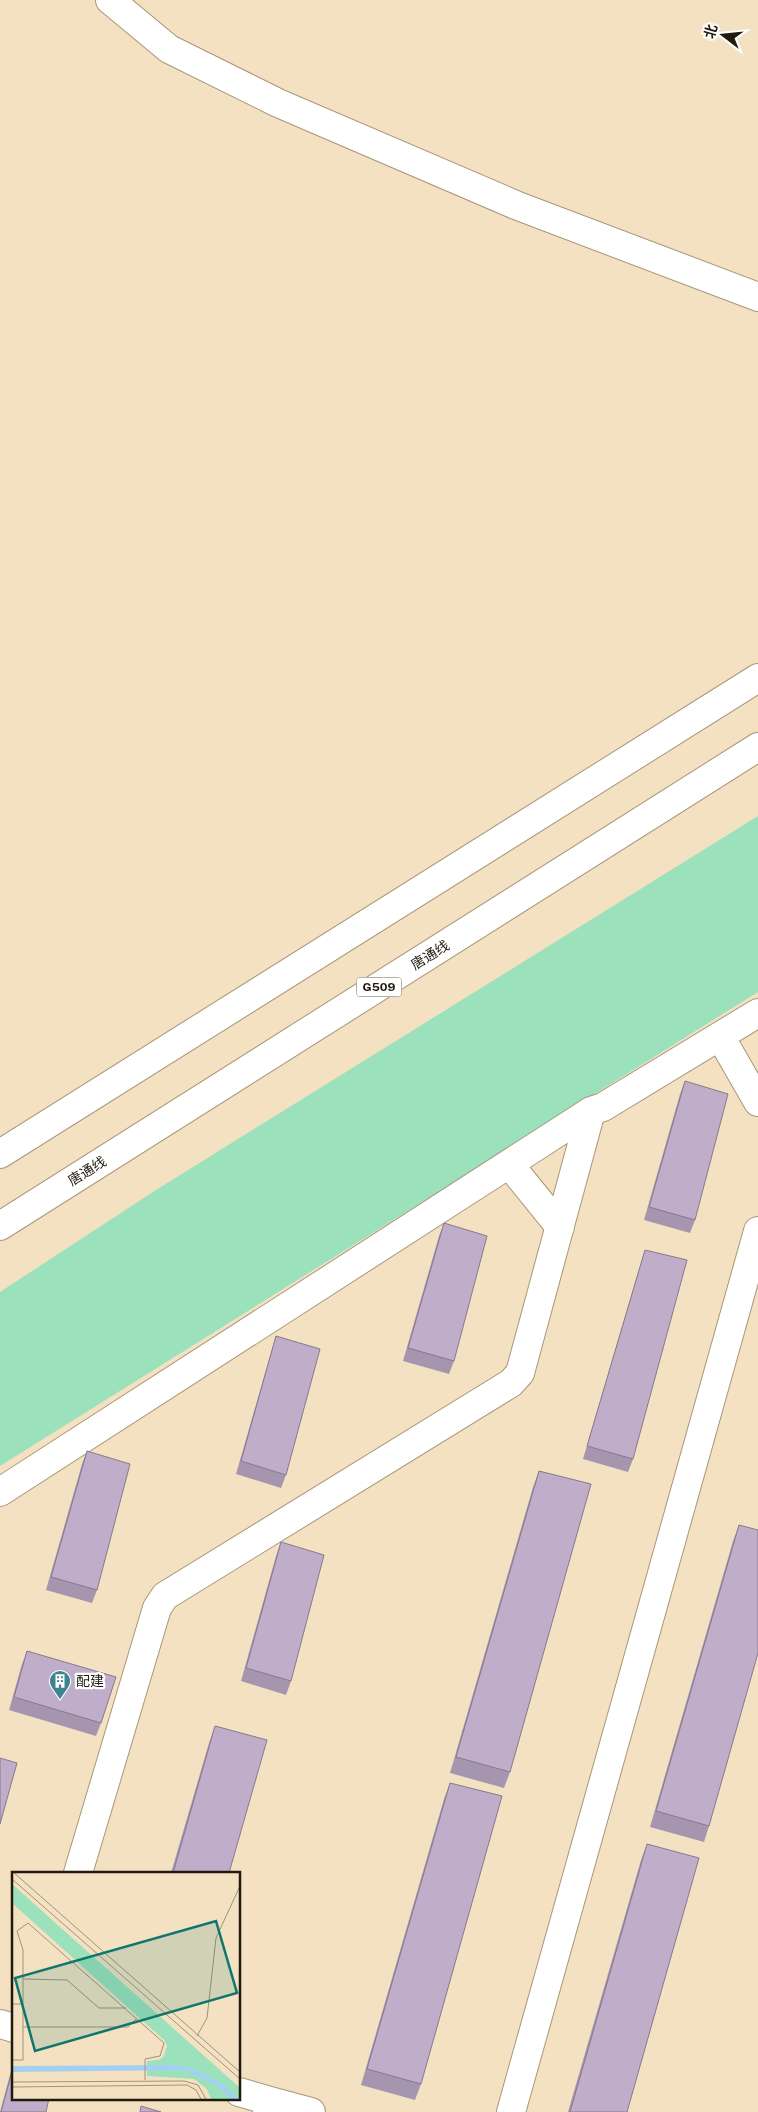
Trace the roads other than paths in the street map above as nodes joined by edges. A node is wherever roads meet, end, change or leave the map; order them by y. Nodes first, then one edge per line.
1 (110, 0) edge
2 (758, 297) edge
3 (758, 678) edge
4 (758, 747) edge
5 (758, 1013) edge
6 (720, 1036) junction
7 (758, 1102) edge
8 (591, 1111) junction
9 (0, 1154) edge
10 (509, 1164) junction
11 (0, 1226) edge
12 (560, 1227) junction
13 (758, 1232) edge
14 (0, 1492) edge
15 (78, 1872) edge
16 (240, 2092) edge
17 (269, 2106) edge
18 (311, 2112) edge
19 (512, 2112) edge

1 - 2 main road
3 - 9 main road
4 - 11 main road, 唐通线 / G509
5 - 6 main road
6 - 7 main road
6 - 8 main road
8 - 10 main road
8 - 12 main road
10 - 12 main road
10 - 14 main road
12 - 15 main road
13 - 19 main road
16 - 17 main road
17 - 18 main road

